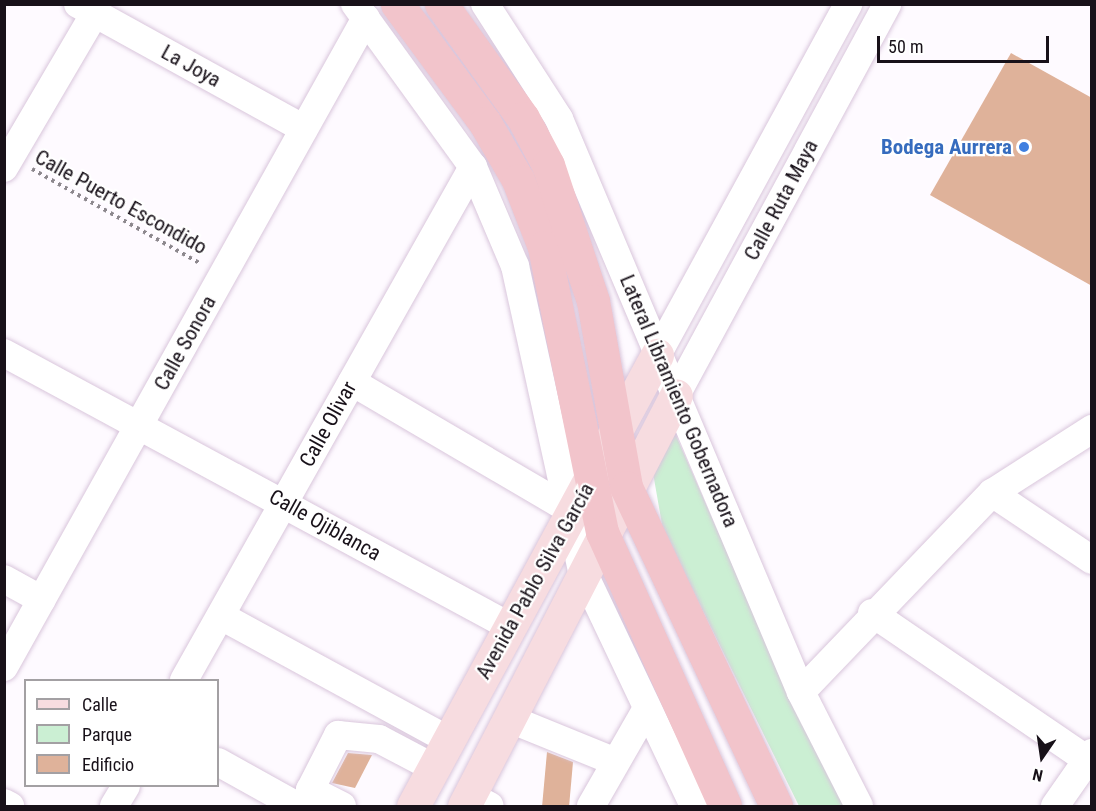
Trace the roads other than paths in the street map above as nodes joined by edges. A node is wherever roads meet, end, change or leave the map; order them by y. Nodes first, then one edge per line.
1 (397, 4) edge
2 (441, 4) edge
3 (485, 4) edge
4 (849, 4) edge
5 (887, 4) edge
6 (86, 9) edge
7 (360, 11) edge
8 (304, 129) junction
9 (8, 163) edge
10 (472, 167) junction
11 (4, 353) edge
12 (657, 356) junction
13 (352, 382) junction
14 (676, 395) junction
15 (139, 425) junction
16 (618, 427) junction
17 (1092, 429) edge
18 (591, 477) junction
19 (626, 487) junction
20 (992, 493) junction
21 (284, 503) junction
22 (572, 511) junction
23 (602, 532) junction
24 (1092, 560) edge
25 (582, 570) junction
26 (4, 579) edge
27 (42, 600) junction
28 (872, 613) junction
29 (221, 616) junction
30 (509, 626) junction
31 (4, 667) edge
32 (185, 679) edge
33 (801, 692) junction
34 (646, 710) junction
35 (510, 720) junction
36 (441, 754) junction
37 (1090, 759) edge
38 (616, 762) junction
39 (219, 763) edge
40 (125, 787) edge
41 (4, 803) edge
42 (475, 803) edge
43 (10, 807) edge
44 (114, 807) edge
45 (297, 807) edge
46 (342, 807) edge
47 (413, 807) edge
48 (591, 807) edge
49 (694, 807) edge
50 (725, 807) edge
51 (776, 807) edge
52 (859, 807) edge
53 (1055, 807) edge

1 - 18 highway
2 - 16 highway
3 - 12 street, Lateral Libramiento Gobernadora
4 - 12 street, Calle Ruta Maya
5 - 14 street, Calle Ruta Maya
6 - 8 street, La Joya
6 - 9 street
7 - 8 street, Calle Sonora
7 - 10 street
8 - 15 street, Calle Sonora
10 - 13 street, Calle Olivar
10 - 22 street
11 - 15 street, Calle Ojiblanca
12 - 14 street, Lateral Libramiento Gobernadora
12 - 16 main road, Avenida Pablo Silva García
13 - 21 street, Calle Olivar
13 - 22 street
14 - 19 main road, Avenida Pablo Silva García
14 - 33 street, Lateral Libramiento Gobernadora
15 - 21 street, Calle Ojiblanca
15 - 27 street, Calle Sonora
16 - 18 main road, Avenida Pablo Silva García
16 - 19 highway
17 - 20 street
18 - 22 main road, Avenida Pablo Silva García
18 - 23 highway
19 - 23 main road, Avenida Pablo Silva García
19 - 51 highway
20 - 24 street
20 - 28 street
21 - 29 street, Calle Olivar
21 - 30 street, Calle Ojiblanca
22 - 25 street
22 - 30 main road, Avenida Pablo Silva García
23 - 25 main road, Avenida Pablo Silva García
23 - 50 highway
25 - 34 street
25 - 35 main road, Avenida Pablo Silva García
26 - 27 street
27 - 31 street, Calle Sonora
28 - 33 street
28 - 37 street
29 - 32 street, Calle Olivar
29 - 36 street
30 - 36 main road, Avenida Pablo Silva García
33 - 52 street, Lateral Libramiento Gobernadora
34 - 38 street
34 - 49 street
35 - 38 street
35 - 42 main road, Avenida Pablo Silva García
36 - 46 street
36 - 47 main road, Avenida Pablo Silva García
37 - 53 street
38 - 48 street
39 - 45 street
40 - 44 street
41 - 43 street

